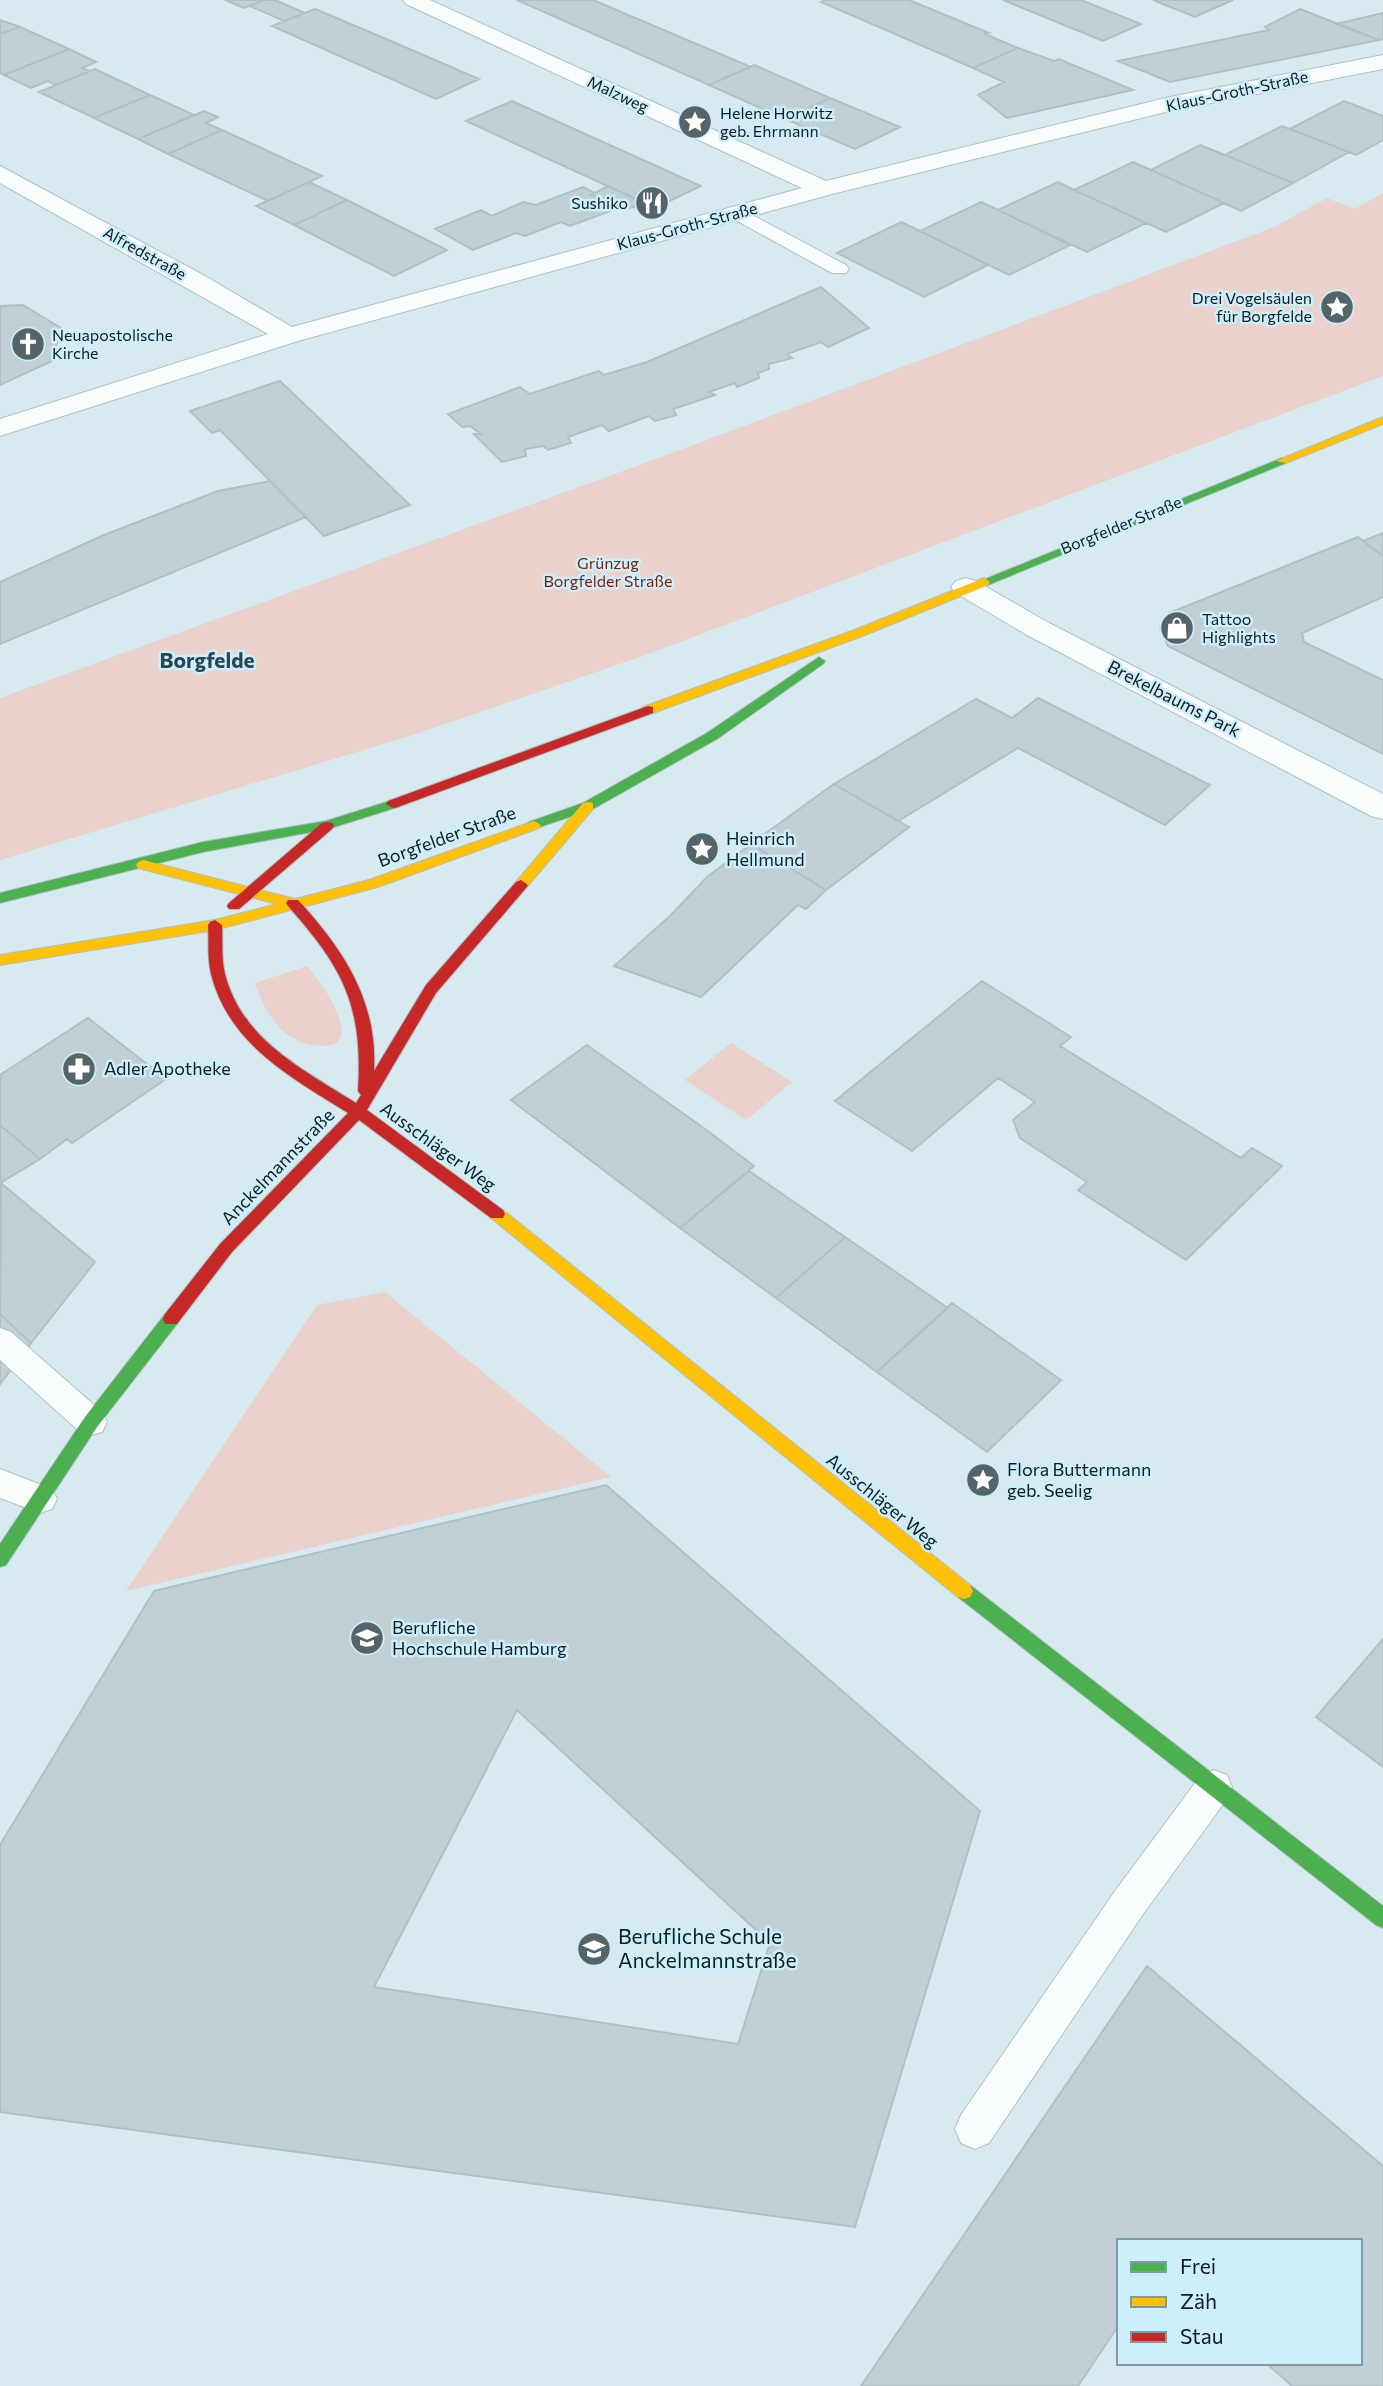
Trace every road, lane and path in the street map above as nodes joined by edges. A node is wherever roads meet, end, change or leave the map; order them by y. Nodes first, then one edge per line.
1 (413, 0) edge
2 (1383, 62) edge
3 (0, 173) edge
4 (824, 189) junction
5 (737, 213) junction
6 (839, 269) dead end
7 (289, 336) junction
8 (1383, 420) edge
9 (0, 428) edge
10 (966, 587) junction
11 (861, 632) junction
12 (588, 806) junction
13 (1383, 808) edge
14 (328, 825) junction
15 (137, 863) junction
16 (248, 892) junction
17 (0, 898) edge
18 (293, 903) junction
19 (215, 925) junction
20 (0, 960) edge
21 (358, 1112) junction
22 (0, 1341) edge
23 (91, 1422) junction
24 (0, 1483) edge
25 (40, 1499) junction
26 (0, 1559) edge
27 (1214, 1787) junction
28 (1383, 1918) edge
29 (975, 2129) dead end

1 - 4 street, Malzweg
2 - 4 street, Klaus-Groth-Straße
3 - 7 street, Alfredstraße
4 - 5 street, Klaus-Groth-Straße
5 - 6 lane
5 - 7 street, Klaus-Groth-Straße
7 - 9 street, Klaus-Groth-Straße
8 - 10 main road, Borgfelder Straße
10 - 11 main road, Borgfelder Straße
10 - 13 street, Brekelbaums Park
11 - 12 main road, Borgfelder Straße
11 - 14 main road, Borgfelder Straße
12 - 18 main road, Borgfelder Straße
12 - 21 main road, Anckelmannstraße
14 - 15 main road, Borgfelder Straße
14 - 16 main road
15 - 16 main road
15 - 17 main road, Borgfelder Straße
16 - 18 main road
16 - 19 main road
18 - 19 main road, Borgfelder Straße
18 - 21 main road, Ausschläger Weg
19 - 20 main road, Borgfelder Straße
19 - 21 main road, Ausschläger Weg
21 - 23 main road, Anckelmannstraße
21 - 27 main road, Ausschläger Weg
22 - 23 lane
23 - 25 main road, Anckelmannstraße
24 - 25 lane
25 - 26 main road, Anckelmannstraße
27 - 28 main road, Ausschläger Weg
27 - 29 lane

